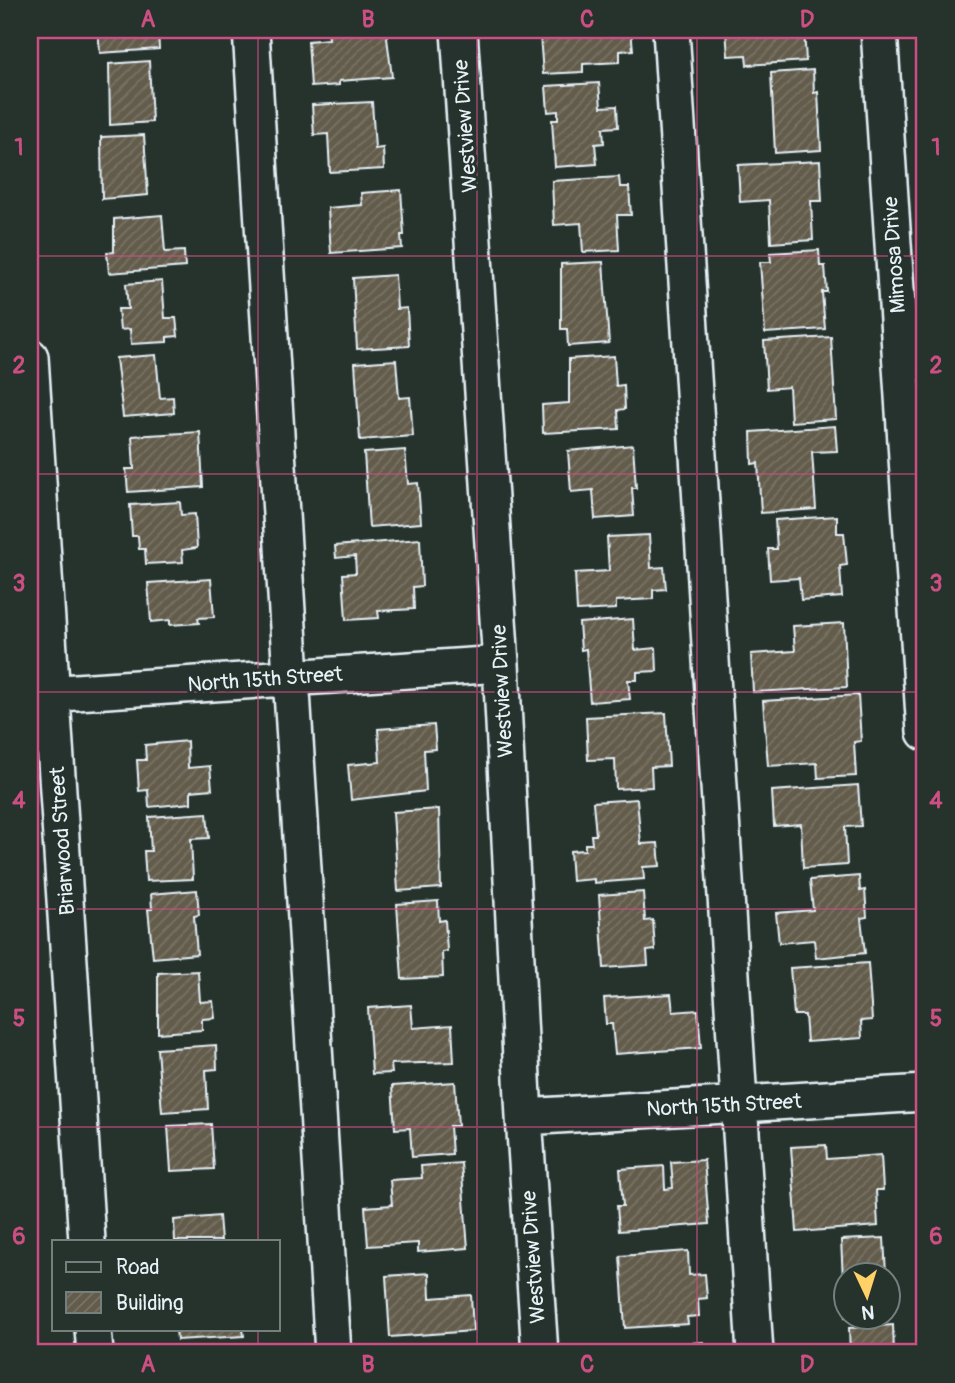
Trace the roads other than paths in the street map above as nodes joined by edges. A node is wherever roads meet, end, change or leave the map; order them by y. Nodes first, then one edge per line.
1 (251, 30) edge
2 (459, 30) edge
3 (671, 30) edge
4 (879, 30) edge
5 (30, 357) edge
6 (501, 664) junction
7 (291, 678) junction
8 (41, 695) edge
9 (925, 732) edge
10 (925, 1093) edge
11 (740, 1104) junction
12 (524, 1117) junction
13 (88, 1240) edge
14 (93, 1330) edge
15 (94, 1353) edge
16 (333, 1353) edge
17 (540, 1353) edge
18 (755, 1353) edge

1 - 7 street
2 - 6 street, Westview Drive
3 - 11 street
4 - 9 street, Mimosa Drive
5 - 8 street, Briarwood Street
6 - 7 street, North 15th Street
6 - 12 street, Westview Drive
7 - 8 street, North 15th Street
7 - 16 street
8 - 13 street, Briarwood Street
10 - 11 street, North 15th Street
11 - 12 street, North 15th Street
11 - 18 street
12 - 17 street, Westview Drive
14 - 15 street

